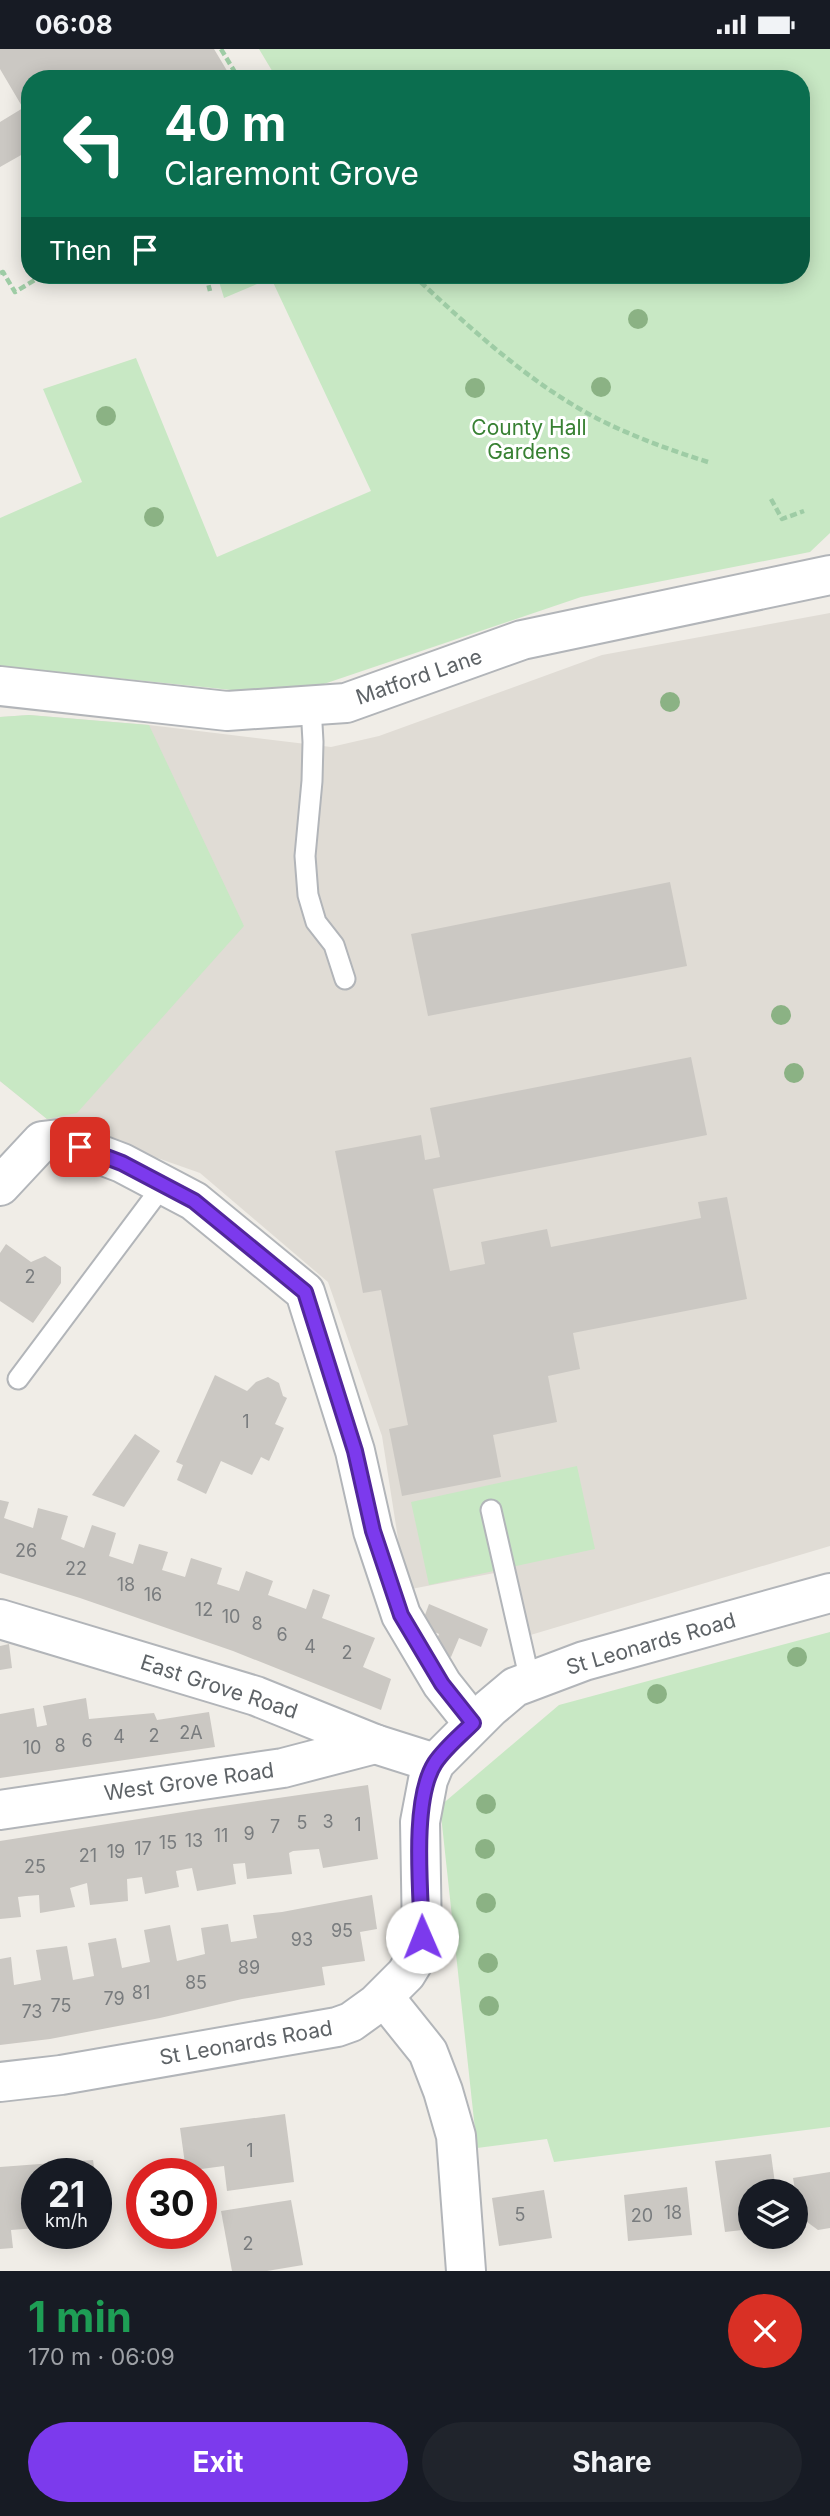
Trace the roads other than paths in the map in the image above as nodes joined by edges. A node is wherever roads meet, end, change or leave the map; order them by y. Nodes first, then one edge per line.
1 (830, 575) edge
2 (0, 686) edge
3 (311, 706) junction
4 (345, 979) dead end
5 (164, 1184) junction
6 (0, 1186) edge
7 (18, 1378) dead end
8 (491, 1510) dead end
9 (830, 1593) edge
10 (0, 1619) edge
11 (530, 1681) junction
12 (473, 1723) junction
13 (375, 1744) junction
14 (435, 1763) junction
15 (0, 1810) edge
16 (384, 1997) junction
17 (0, 2082) edge
18 (466, 2271) edge

1 - 3 street, Matford Lane
2 - 3 street, Matford Lane
3 - 4 lane
5 - 6 street
5 - 7 lane
5 - 12 street
8 - 11 lane
9 - 11 street, St Leonards Road
10 - 13 street, East Grove Road
11 - 12 street, St Leonards Road
12 - 14 street, St Leonards Road
13 - 14 street, East Grove Road
13 - 15 street, West Grove Road
14 - 16 street, St Leonards Road
16 - 17 street, St Leonards Road
16 - 18 street

